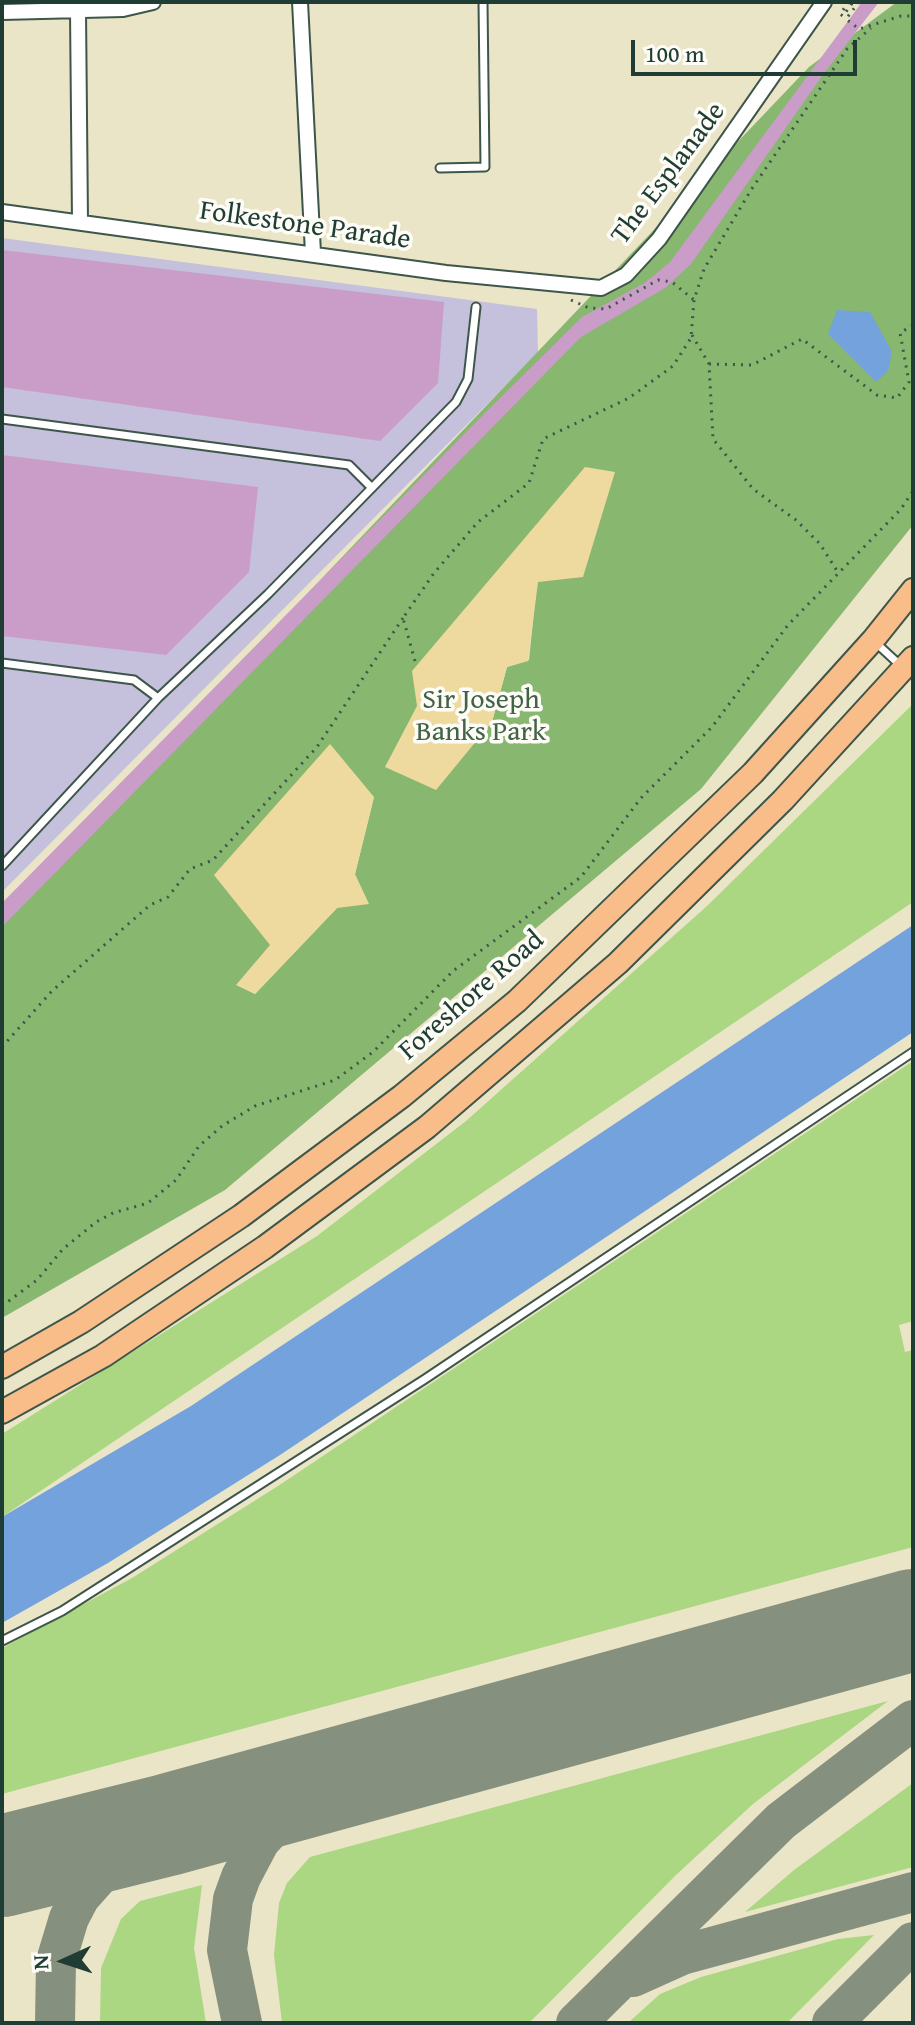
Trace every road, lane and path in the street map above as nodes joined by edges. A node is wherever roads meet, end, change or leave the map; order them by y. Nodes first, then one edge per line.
1 (153, 2) edge
2 (300, 2) edge
3 (483, 2) edge
4 (824, 2) edge
5 (854, 2) edge
6 (78, 11) junction
7 (2, 12) edge
8 (913, 16) edge
9 (871, 28) junction
10 (440, 168) dead end
11 (2, 212) edge
12 (80, 221) junction
13 (313, 253) junction
14 (634, 285) dead end
15 (601, 288) joint
16 (637, 292) junction
17 (694, 300) junction
18 (476, 307) dead end
19 (597, 309) dead end
20 (913, 325) edge
21 (692, 334) junction
22 (709, 364) junction
23 (2, 419) edge
24 (371, 487) junction
25 (913, 491) edge
26 (839, 574) junction
27 (913, 590) edge
28 (403, 618) junction
29 (873, 640) junction
30 (415, 661) dead end
31 (2, 663) edge
32 (909, 664) edge
33 (158, 698) junction
34 (2, 866) edge
35 (2, 1047) edge
36 (913, 1052) edge
37 (2, 1306) edge
38 (2, 1367) edge
39 (2, 1412) edge
40 (2, 1641) edge

1 - 6 street
2 - 13 street
3 - 10 lane
4 - 15 street, The Esplanade
5 - 9 path
6 - 7 street
6 - 12 street
8 - 9 path
9 - 17 path
11 - 12 street, Folkestone Parade
12 - 13 street, Folkestone Parade
13 - 15 street, Folkestone Parade
14 - 16 path
16 - 17 path
16 - 19 path
17 - 21 path
18 - 24 lane
20 - 22 path
21 - 22 path
21 - 28 path
22 - 26 path
23 - 24 lane
24 - 33 lane
25 - 26 path
26 - 37 path
27 - 29 main road, Foreshore Road
28 - 30 path
28 - 35 path
29 - 32 lane
29 - 38 main road, Foreshore Road
31 - 33 lane
32 - 39 main road
33 - 34 lane
36 - 40 lane

